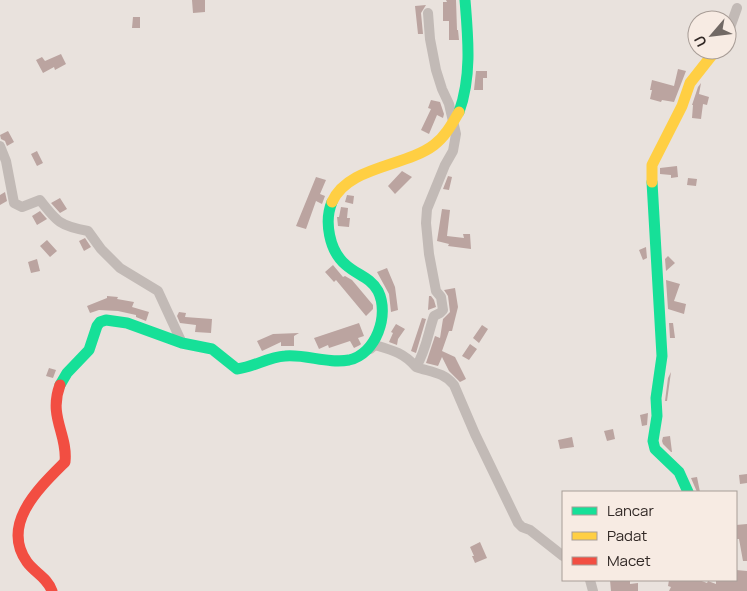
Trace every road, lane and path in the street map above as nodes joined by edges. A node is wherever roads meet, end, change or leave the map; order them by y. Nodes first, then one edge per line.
1 (464, 0) edge
2 (428, 12) dead end
3 (708, 60) edge
4 (453, 126) junction
5 (0, 146) edge
6 (182, 343) junction
7 (370, 349) junction
8 (416, 367) junction
9 (688, 491) edge
10 (562, 555) edge
11 (52, 591) edge

1 - 4 street
2 - 4 street
3 - 9 street
4 - 7 street
4 - 8 street
5 - 6 street
6 - 7 street
6 - 11 street
7 - 8 street
8 - 10 street

